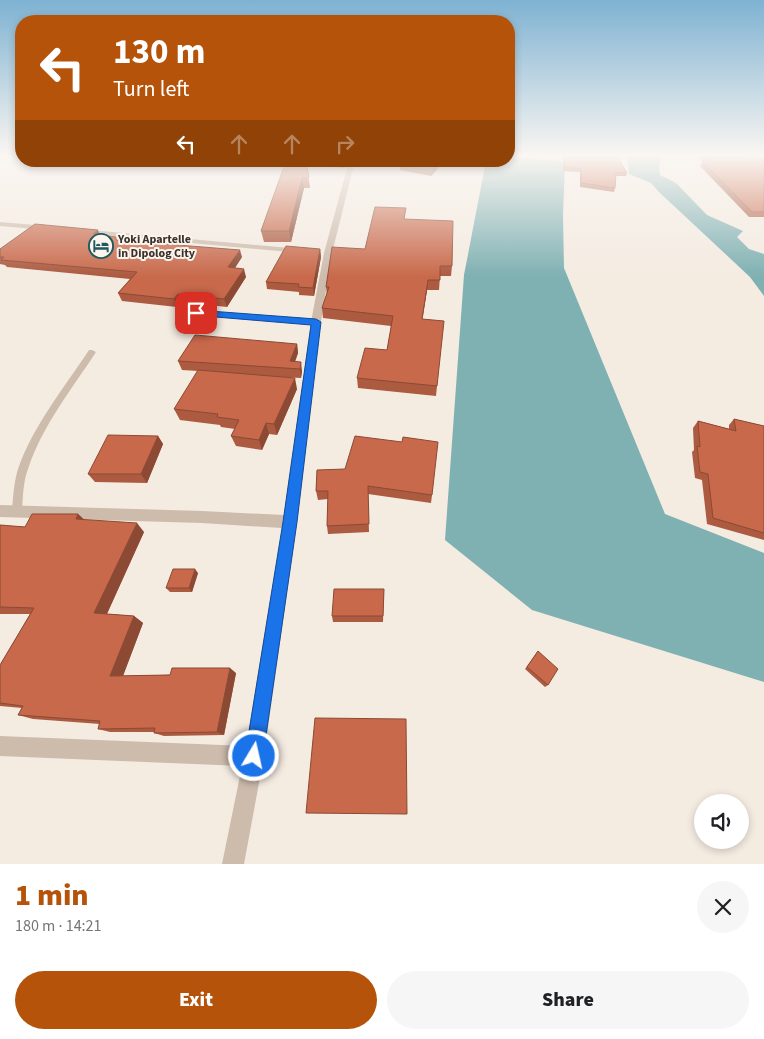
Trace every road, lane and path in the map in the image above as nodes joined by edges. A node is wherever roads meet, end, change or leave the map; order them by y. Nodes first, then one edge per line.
1 (341, 196) edge
2 (0, 224) edge
3 (60, 229) edge
4 (70, 230) edge
5 (308, 251) edge
6 (196, 313) dead end
7 (316, 322) junction
8 (92, 352) dead end
9 (0, 511) edge
10 (17, 512) junction
11 (290, 522) junction
12 (0, 746) edge
13 (254, 756) junction
14 (234, 864) edge

1 - 7 street
2 - 3 street
4 - 5 street
6 - 7 lane
7 - 11 street
8 - 10 lane
9 - 10 street
10 - 11 street
11 - 13 street
12 - 13 street
13 - 14 street

